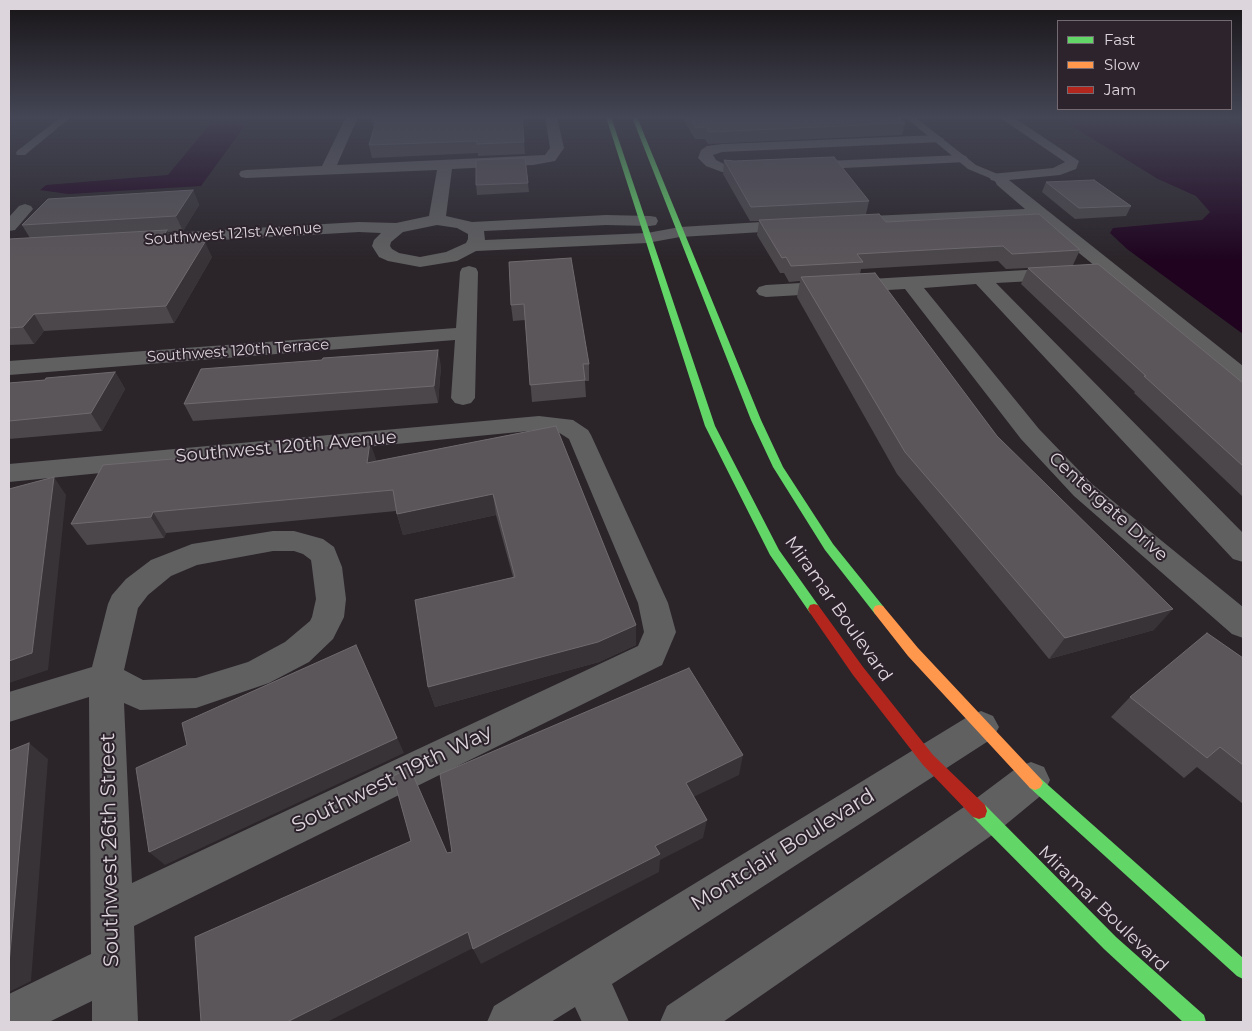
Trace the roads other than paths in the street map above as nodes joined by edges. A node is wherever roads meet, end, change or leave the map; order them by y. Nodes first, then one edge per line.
1 (330, 165) edge
2 (461, 165) edge
3 (624, 165) edge
4 (653, 165) edge
5 (715, 165) edge
6 (814, 165) edge
7 (970, 165) edge
8 (1072, 165) edge
9 (445, 166) junction
10 (793, 166) edge
11 (773, 167) edge
12 (328, 170) junction
13 (246, 174) dead end
14 (999, 180) junction
15 (1034, 208) junction
16 (26, 209) dead end
17 (835, 218) edge
18 (811, 219) edge
19 (437, 220) junction
20 (643, 221) junction
21 (9, 226) edge
22 (470, 227) junction
23 (677, 227) junction
24 (397, 228) junction
25 (648, 238) junction
26 (116, 241) edge
27 (548, 243) junction
28 (473, 246) junction
29 (451, 257) junction
30 (1112, 271) junction
31 (469, 272) junction
32 (981, 279) junction
33 (910, 283) junction
34 (766, 291) dead end
35 (466, 333) junction
36 (9, 368) edge
37 (1243, 377) edge
38 (463, 398) dead end
39 (9, 473) edge
40 (1243, 551) edge
41 (1243, 625) edge
42 (660, 632) joint
43 (106, 677) junction
44 (9, 708) edge
45 (981, 727) junction
46 (928, 760) junction
47 (1031, 780) junction
48 (984, 817) junction
49 (112, 914) junction
50 (113, 966) junction
51 (1243, 970) edge
52 (584, 974) junction
53 (9, 1018) edge
54 (115, 1022) edge
55 (510, 1022) edge
56 (606, 1022) edge
57 (684, 1022) edge
58 (1197, 1022) edge

1 - 12 street
2 - 9 street
3 - 20 street, Miramar Boulevard
4 - 23 street, Miramar Boulevard
5 - 11 street
6 - 10 street
7 - 14 lane
8 - 14 street
9 - 12 street
9 - 19 street
12 - 13 street
14 - 15 street
15 - 17 street
15 - 30 street
16 - 21 street
18 - 23 street
19 - 22 street, Southwest 121st Avenue
19 - 24 street, Southwest 121st Avenue
20 - 22 street
20 - 23 street
20 - 25 street, Miramar Boulevard
22 - 28 street
23 - 25 street
23 - 45 street, Miramar Boulevard
24 - 26 street, Southwest 121st Avenue
24 - 29 street
25 - 27 street
25 - 46 street, Miramar Boulevard
27 - 28 street
27 - 31 street
28 - 29 street
29 - 31 street
30 - 32 street
30 - 37 street
31 - 35 street
32 - 33 street
32 - 40 street
33 - 34 street
33 - 41 street, Centergate Drive
35 - 36 street, Southwest 120th Terrace
35 - 38 street
39 - 42 street, Southwest 120th Avenue
42 - 49 street, Southwest 119th Way
43 - 43 street, Southwest 26th Street
43 - 44 street
43 - 49 street, Southwest 26th Street
45 - 46 street, Montclair Boulevard
45 - 47 street, Miramar Boulevard
46 - 48 street, Miramar Boulevard
46 - 52 street, Montclair Boulevard
47 - 48 street
47 - 51 street, Miramar Boulevard
48 - 57 street
48 - 58 street, Miramar Boulevard
49 - 50 street, Southwest 26th Street
50 - 53 street
50 - 54 street, Southwest 26th Street
52 - 55 street, Montclair Boulevard
52 - 56 street

